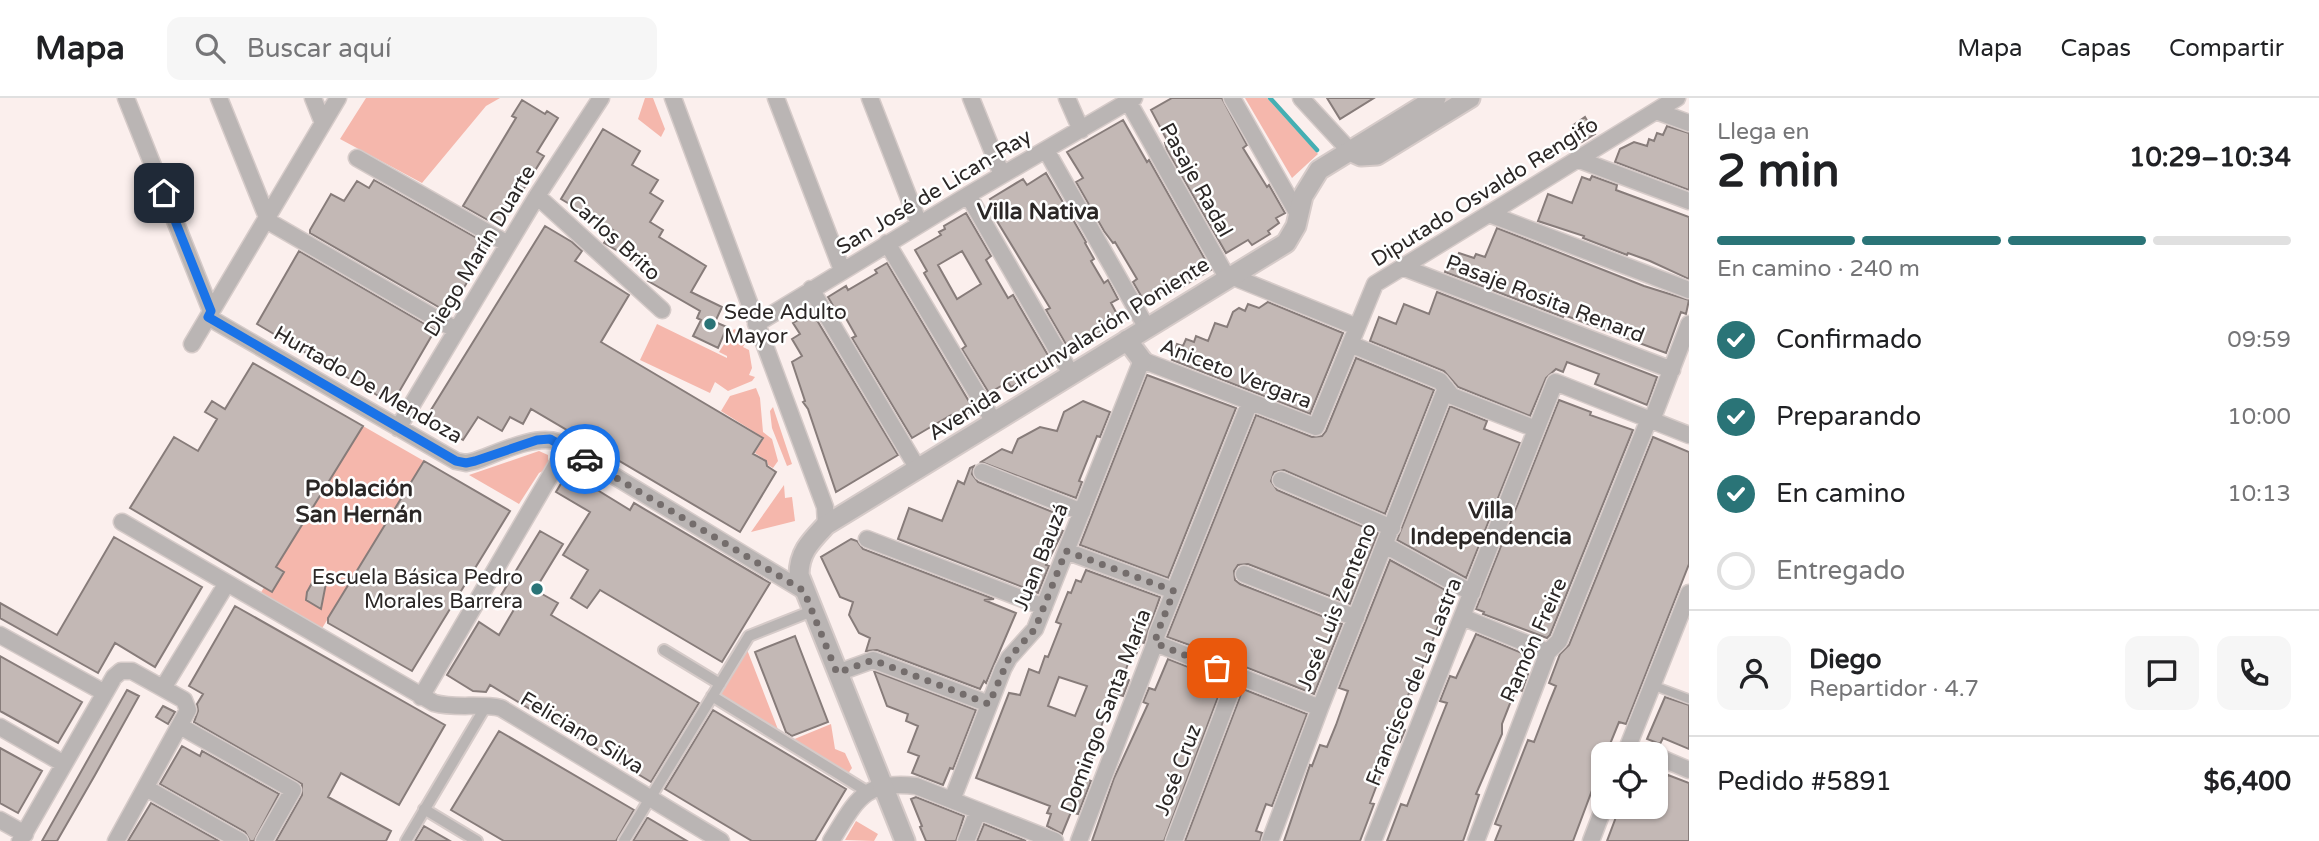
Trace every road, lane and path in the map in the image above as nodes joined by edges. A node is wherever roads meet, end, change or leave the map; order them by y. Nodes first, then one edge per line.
1 (126, 98) edge
2 (219, 98) edge
3 (313, 98) edge
4 (338, 98) edge
5 (601, 98) edge
6 (673, 98) edge
7 (776, 98) edge
8 (870, 98) edge
9 (971, 98) edge
10 (1067, 98) edge
11 (1233, 98) edge
12 (1301, 98) edge
13 (1436, 98) edge
14 (1470, 98) edge
15 (1677, 98) edge
16 (1131, 100) edge
17 (1656, 111) junction
18 (323, 123) junction
19 (1689, 123) edge
20 (1081, 130) junction
21 (1046, 150) junction
22 (1350, 151) junction
23 (357, 158) dead end
24 (1577, 159) junction
25 (1002, 175) junction
26 (968, 195) junction
27 (537, 196) junction
28 (1689, 201) edge
29 (1489, 214) junction
30 (1299, 216) junction
31 (266, 218) junction
32 (919, 224) junction
33 (887, 243) junction
34 (508, 244) junction
35 (1402, 267) junction
36 (842, 270) junction
37 (1229, 277) junction
38 (811, 289) junction
39 (1689, 290) edge
40 (662, 310) dead end
41 (210, 314) junction
42 (756, 324) junction
43 (1689, 324) edge
44 (1357, 327) junction
45 (1147, 328) junction
46 (456, 330) junction
47 (1127, 340) junction
48 (191, 344) dead end
49 (1350, 344) junction
50 (1142, 360) junction
51 (1672, 370) junction
52 (1071, 374) junction
53 (1446, 388) junction
54 (1250, 402) junction
55 (1651, 420) junction
56 (994, 422) junction
57 (1316, 427) joint
58 (398, 428) junction
59 (1536, 429) junction
60 (1689, 435) edge
61 (567, 447) junction
62 (918, 469) junction
63 (982, 472) dead end
64 (1281, 480) dead end
65 (1082, 512) junction
66 (122, 522) dead end
67 (826, 525) junction
68 (1392, 528) junction
69 (867, 539) dead end
70 (1385, 545) junction
71 (1066, 551) junction
72 (1244, 574) dead end
73 (227, 583) junction
74 (802, 583) junction
75 (1174, 591) junction
76 (1472, 593) junction
77 (1689, 593) edge
78 (1044, 607) junction
79 (812, 611) junction
80 (1462, 617) junction
81 (1356, 618) junction
82 (0, 635) edge
83 (1155, 643) junction
84 (663, 650) dead end
85 (1548, 652) junction
86 (837, 673) junction
87 (1237, 676) junction
88 (720, 684) junction
89 (1652, 685) junction
90 (163, 688) junction
91 (104, 693) junction
92 (712, 696) junction
93 (422, 697) junction
94 (1689, 699) edge
95 (989, 704) junction
96 (486, 706) junction
97 (1320, 708) junction
98 (180, 726) junction
99 (0, 727) edge
100 (1630, 742) edge
101 (1668, 762) edge
102 (64, 764) junction
103 (1689, 770) edge
104 (146, 788) junction
105 (876, 788) junction
106 (650, 798) junction
107 (952, 800) junction
108 (424, 809) junction
109 (978, 810) junction
110 (1599, 819) edge
111 (0, 820) edge
112 (693, 834) edge
113 (22, 837) edge
114 (471, 839) edge
115 (116, 841) edge
116 (240, 841) edge
117 (264, 841) edge
118 (406, 841) edge
119 (624, 841) edge
120 (721, 841) edge
121 (831, 841) edge
122 (905, 841) edge
123 (966, 841) edge
124 (1055, 841) edge
125 (1079, 841) edge
126 (1174, 841) edge
127 (1270, 841) edge
128 (1373, 841) edge
129 (1476, 841) edge
130 (1591, 841) edge

1 - 41 street
2 - 31 street
3 - 18 street
4 - 18 street
5 - 27 street, Diego Marín Duarte
6 - 42 street
7 - 36 street
8 - 32 street
9 - 25 street
10 - 20 street
11 - 30 street
12 - 22 street
13 - 22 street, Avenida Circunvalación Poniente
14 - 22 street
15 - 17 street, Diputado Osvaldo Rengifo
16 - 20 street, San José de Lican-Ray
16 - 37 street, Pasaje Radal
17 - 19 street
17 - 24 street, Diputado Osvaldo Rengifo
18 - 31 street
20 - 21 street, San José de Lican-Ray
21 - 25 street, San José de Lican-Ray
21 - 45 street
22 - 30 street, Avenida Circunvalación Poniente
23 - 34 street
24 - 28 street
24 - 29 street, Diputado Osvaldo Rengifo
25 - 26 street, San José de Lican-Ray
26 - 32 street, San José de Lican-Ray
26 - 52 street
27 - 34 street, Diego Marín Duarte
27 - 40 street, Carlos Brito
29 - 35 street, Diputado Osvaldo Rengifo
29 - 39 street
30 - 37 street, Avenida Circunvalación Poniente
31 - 41 street
31 - 46 street
32 - 33 street, San José de Lican-Ray
33 - 36 street, San José de Lican-Ray
33 - 56 street
34 - 46 street, Diego Marín Duarte
35 - 44 street, Diputado Osvaldo Rengifo
35 - 51 street, Pasaje Rosita Renard
36 - 38 street, San José de Lican-Ray
37 - 44 street
37 - 45 street, Avenida Circunvalación Poniente
38 - 42 street, San José de Lican-Ray
38 - 62 street
41 - 48 street
41 - 58 street, Hurtado De Mendoza
42 - 67 street
43 - 51 street, Ramón Freire
44 - 49 street, Diputado Osvaldo Rengifo
45 - 47 street, Avenida Circunvalación Poniente
46 - 58 street, Diego Marín Duarte
47 - 50 street
47 - 52 street, Avenida Circunvalación Poniente
49 - 53 street
49 - 57 street, Diputado Osvaldo Rengifo
50 - 54 street, Aniceto Vergara
50 - 65 street, Juan Bauzá
51 - 55 street, Ramón Freire
52 - 56 street, Avenida Circunvalación Poniente
53 - 59 street
53 - 68 street, José Luis Zenteno
54 - 57 street, Aniceto Vergara
54 - 75 street, Domingo Santa María
55 - 59 street, Francisco de La Lastra
55 - 60 street
55 - 85 street, Ramón Freire
56 - 62 street, Avenida Circunvalación Poniente
58 - 61 street, Hurtado De Mendoza
59 - 76 street, Francisco de La Lastra
61 - 74 street, Hurtado De Mendoza
61 - 93 street
62 - 67 street, Avenida Circunvalación Poniente
63 - 65 street
64 - 68 street
65 - 71 street, Juan Bauzá
66 - 73 street, Feliciano Silva
67 - 74 street, Avenida Circunvalación Poniente
68 - 70 street, José Luis Zenteno
69 - 78 street
70 - 76 street
70 - 81 street, José Luis Zenteno
71 - 75 street
71 - 78 street, Juan Bauzá
72 - 81 street
73 - 90 street
73 - 93 street, Feliciano Silva
74 - 79 street
75 - 83 street, Domingo Santa María
76 - 80 street, Francisco de La Lastra
77 - 89 street
78 - 95 street, Juan Bauzá
79 - 86 street
79 - 88 street
80 - 85 street
80 - 128 street, Francisco de La Lastra
81 - 97 street, José Luis Zenteno
82 - 91 street
83 - 87 street
83 - 125 street, Domingo Santa María
84 - 88 street
85 - 129 street, Ramón Freire
86 - 95 street
86 - 105 street
87 - 97 street
87 - 126 street, José Cruz
88 - 92 street
89 - 94 lane
89 - 100 street
90 - 91 street
90 - 98 street
91 - 102 street
92 - 105 street
92 - 106 street
93 - 96 street, Feliciano Silva
95 - 107 street, Juan Bauzá
96 - 106 street, Feliciano Silva
96 - 108 street
97 - 127 street, José Luis Zenteno
98 - 104 street
98 - 117 street
99 - 102 street
101 - 103 street
102 - 113 street
104 - 115 street
104 - 116 street
105 - 107 street
105 - 121 street
105 - 122 street
106 - 112 street, Feliciano Silva
106 - 119 street
107 - 109 street
108 - 114 street
108 - 118 street
109 - 123 street
109 - 124 street
110 - 130 street
111 - 113 street
112 - 120 street, Feliciano Silva

